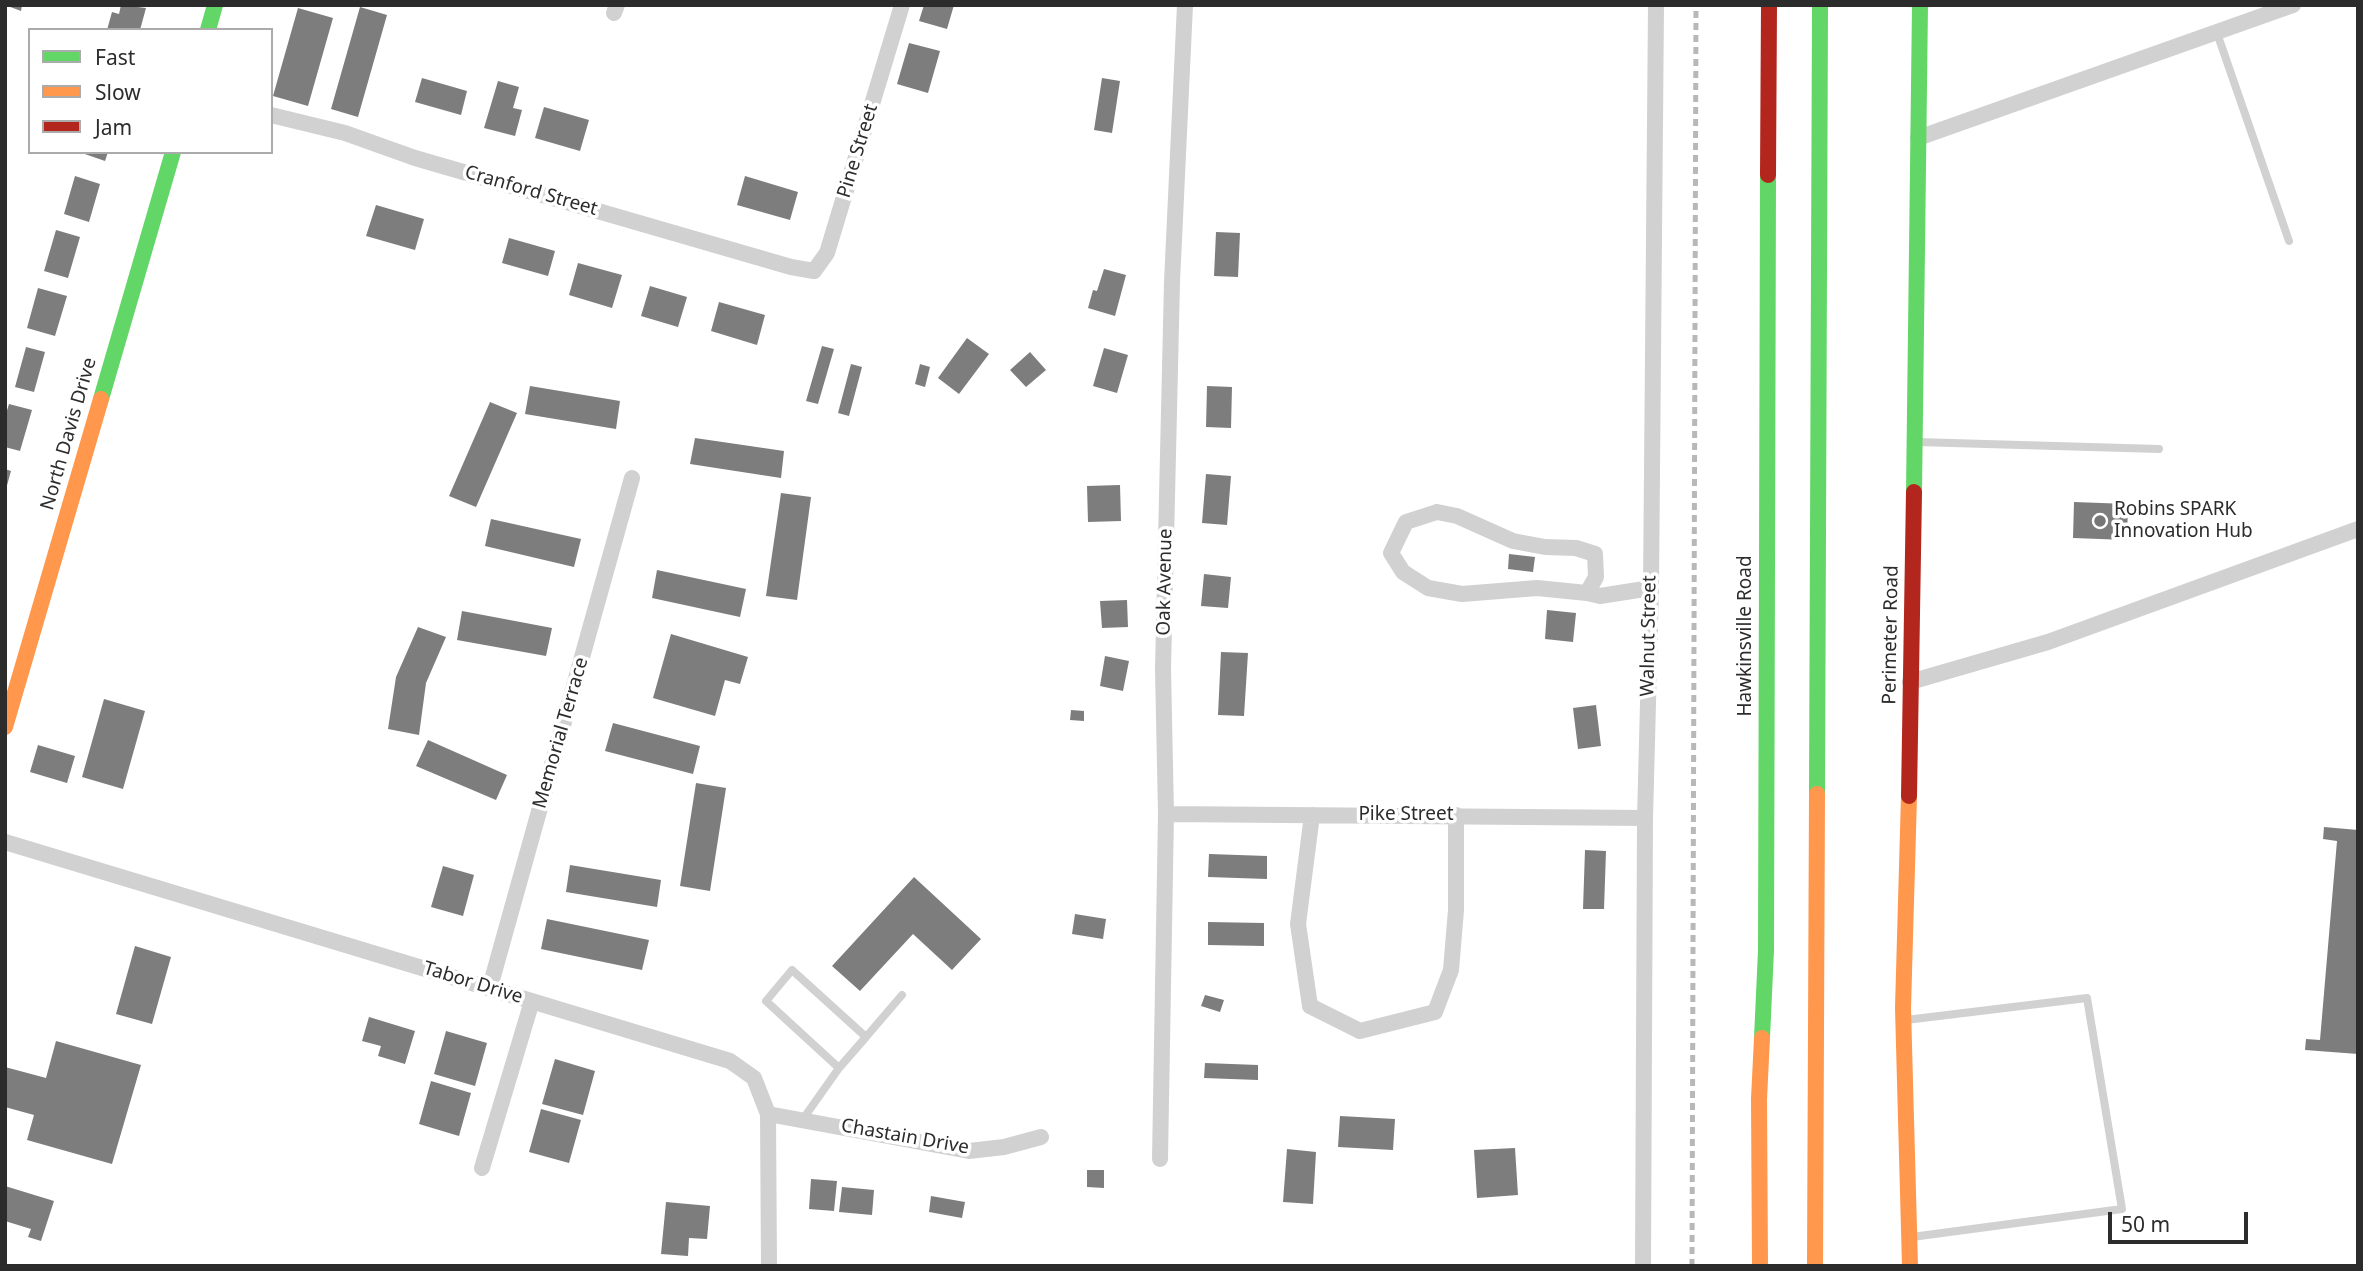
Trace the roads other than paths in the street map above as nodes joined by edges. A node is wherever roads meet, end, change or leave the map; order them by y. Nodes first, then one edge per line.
1 (215, 5) edge
2 (902, 5) edge
3 (1185, 5) edge
4 (1656, 5) edge
5 (1769, 5) edge
6 (1820, 5) edge
7 (1920, 5) edge
8 (2293, 5) edge
9 (209, 28) edge
10 (2217, 33) junction
11 (273, 115) edge
12 (1918, 138) junction
13 (172, 154) edge
14 (2289, 241) dead end
15 (790, 267) joint
16 (1914, 442) junction
17 (2160, 449) dead end
18 (632, 478) dead end
19 (2358, 529) edge
20 (1651, 588) junction
21 (1587, 593) junction
22 (1911, 682) junction
23 (5, 727) edge
24 (1166, 814) junction
25 (1312, 815) junction
26 (1456, 815) junction
27 (1645, 818) junction
28 (5, 842) edge
29 (490, 987) junction
30 (902, 995) dead end
31 (532, 1001) junction
32 (1903, 1021) junction
33 (866, 1037) junction
34 (839, 1068) junction
35 (768, 1114) junction
36 (803, 1119) junction
37 (1041, 1137) dead end
38 (1160, 1159) dead end
39 (482, 1168) dead end
40 (1910, 1238) junction
41 (769, 1266) edge
42 (1643, 1266) edge
43 (1760, 1266) edge
44 (1815, 1266) edge
45 (1910, 1266) edge

1 - 9 main road
2 - 15 street, Pine Street
3 - 24 street, Oak Avenue
4 - 20 street, Walnut Street
5 - 43 main road, Hawkinsville Road
6 - 44 main road
7 - 12 main road, Perimeter Road
8 - 10 street
10 - 12 street
10 - 14 lane
11 - 15 street, Cranford Street
12 - 16 main road, Perimeter Road
13 - 23 main road, North Davis Drive
16 - 17 lane
16 - 22 main road, Perimeter Road
18 - 29 street, Memorial Terrace
19 - 22 street
20 - 21 street
20 - 27 street, Walnut Street
21 - 21 street
22 - 32 main road, Perimeter Road
24 - 25 street, Pike Street
24 - 38 street, Oak Avenue
25 - 26 street, Pike Street
25 - 26 street
26 - 27 street, Pike Street
27 - 42 street, Walnut Street
28 - 29 street, Tabor Drive
29 - 31 street, Tabor Drive
30 - 33 lane
31 - 35 street, Tabor Drive
31 - 39 street
32 - 40 main road, Perimeter Road
32 - 40 lane
33 - 34 lane
33 - 34 lane
34 - 36 lane
35 - 36 street, Chastain Drive
35 - 41 street, Tabor Drive
36 - 37 street, Chastain Drive
40 - 45 main road, Perimeter Road

